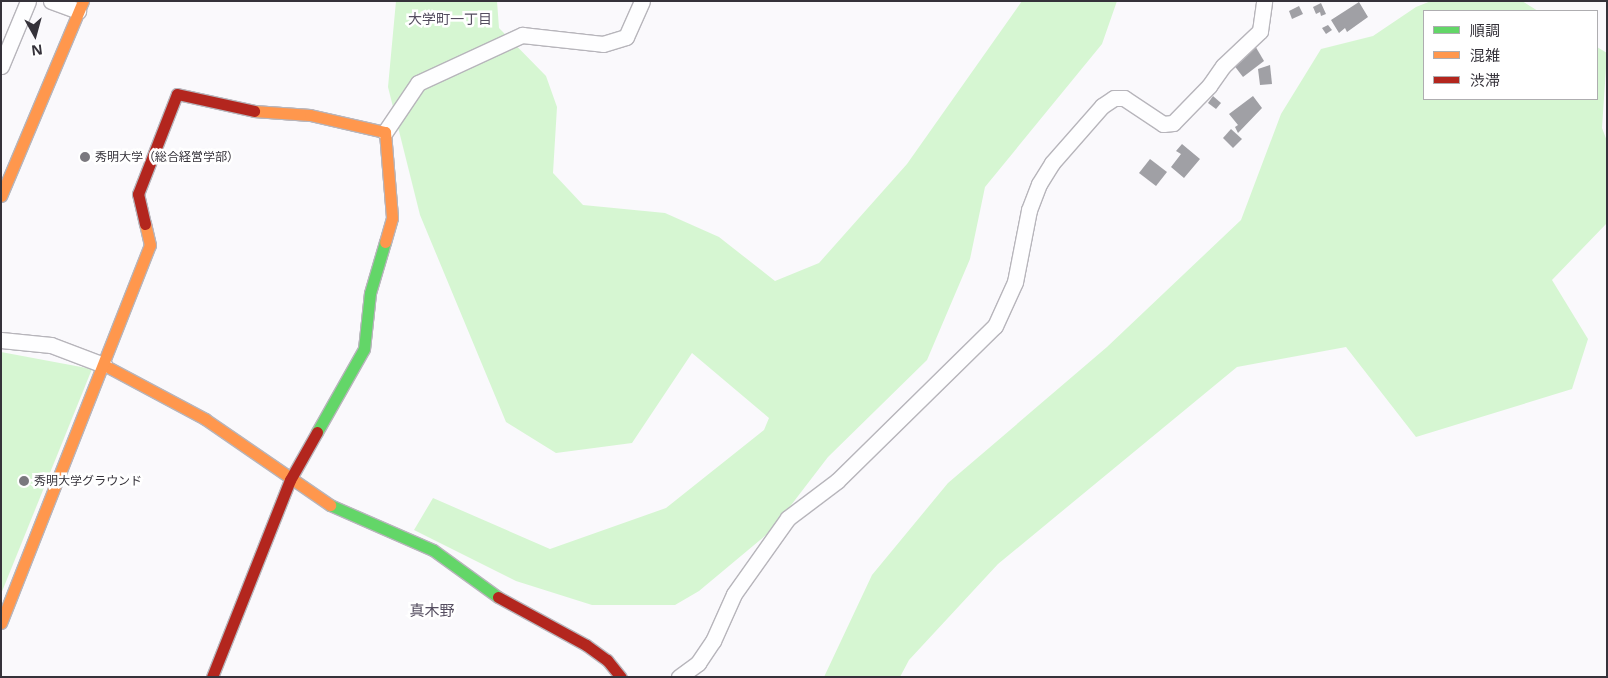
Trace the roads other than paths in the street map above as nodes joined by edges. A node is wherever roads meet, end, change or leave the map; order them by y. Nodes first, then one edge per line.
1 (28, 1) edge
2 (51, 1) edge
3 (642, 1) edge
4 (1264, 1) edge
5 (81, 6) edge
6 (2, 62) edge
7 (385, 132) junction
8 (1, 196) edge
9 (1, 340) edge
10 (104, 365) junction
11 (290, 480) junction
12 (1, 623) edge
13 (212, 677) edge
14 (621, 677) edge
15 (679, 677) edge

1 - 6 street
2 - 5 street
3 - 7 street
4 - 15 street
5 - 8 street
7 - 10 street
7 - 11 street
9 - 10 street
10 - 11 street
10 - 12 street
11 - 13 street
11 - 14 street

